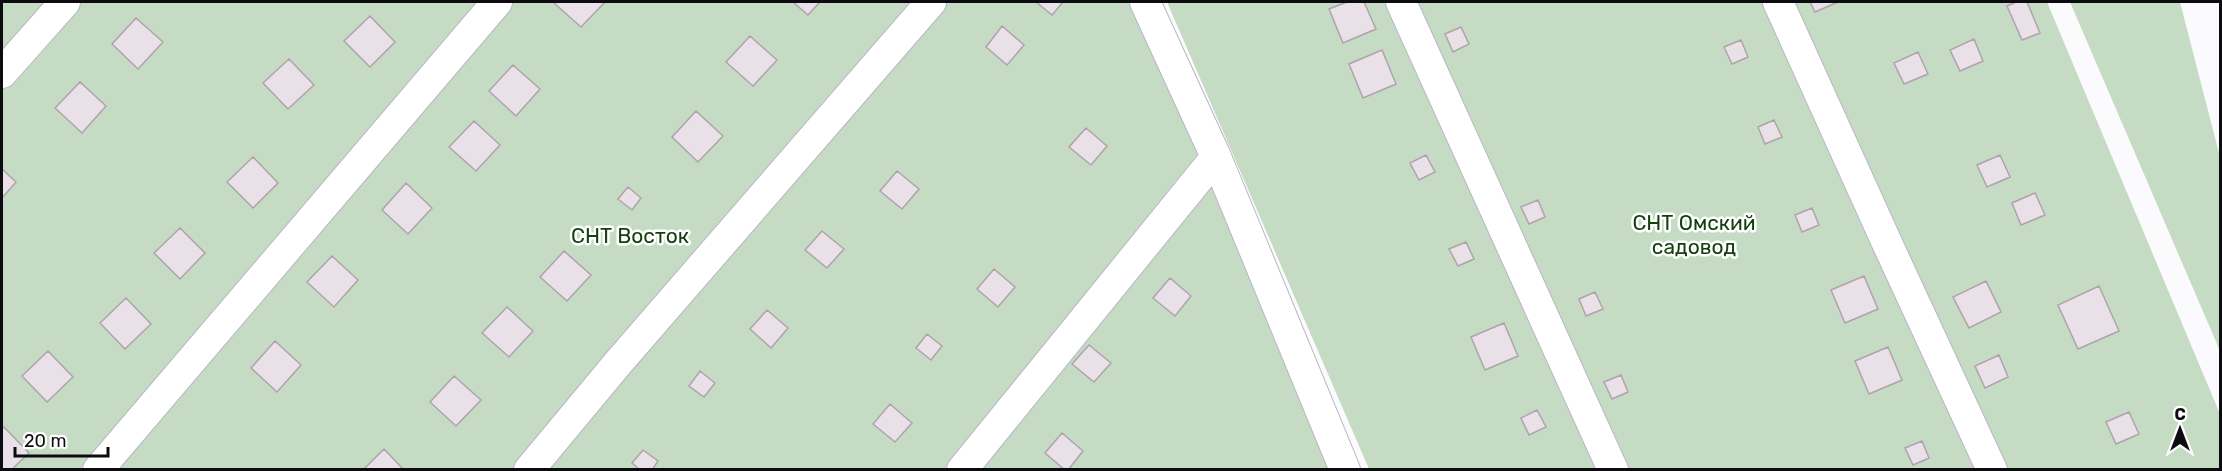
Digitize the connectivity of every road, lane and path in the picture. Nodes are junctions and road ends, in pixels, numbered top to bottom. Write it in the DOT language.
graph roads {
  1 [pos="65,2"];
  2 [pos="497,2"];
  3 [pos="931,2"];
  4 [pos="1145,2"];
  5 [pos="1401,2"];
  6 [pos="1778,2"];
  7 [pos="2,74"];
  8 [pos="1216,157"];
  9 [pos="98,470"];
  10 [pos="529,470"];
  11 [pos="962,470"];
  12 [pos="1345,470"];
  13 [pos="1612,470"];
  14 [pos="1992,470"];
  1 -- 7 [label="lane"];
  2 -- 9 [label="lane"];
  3 -- 10 [label="lane"];
  4 -- 8 [label="lane"];
  5 -- 13 [label="lane"];
  6 -- 14 [label="lane"];
  8 -- 11 [label="lane"];
  8 -- 12 [label="lane"];
}
